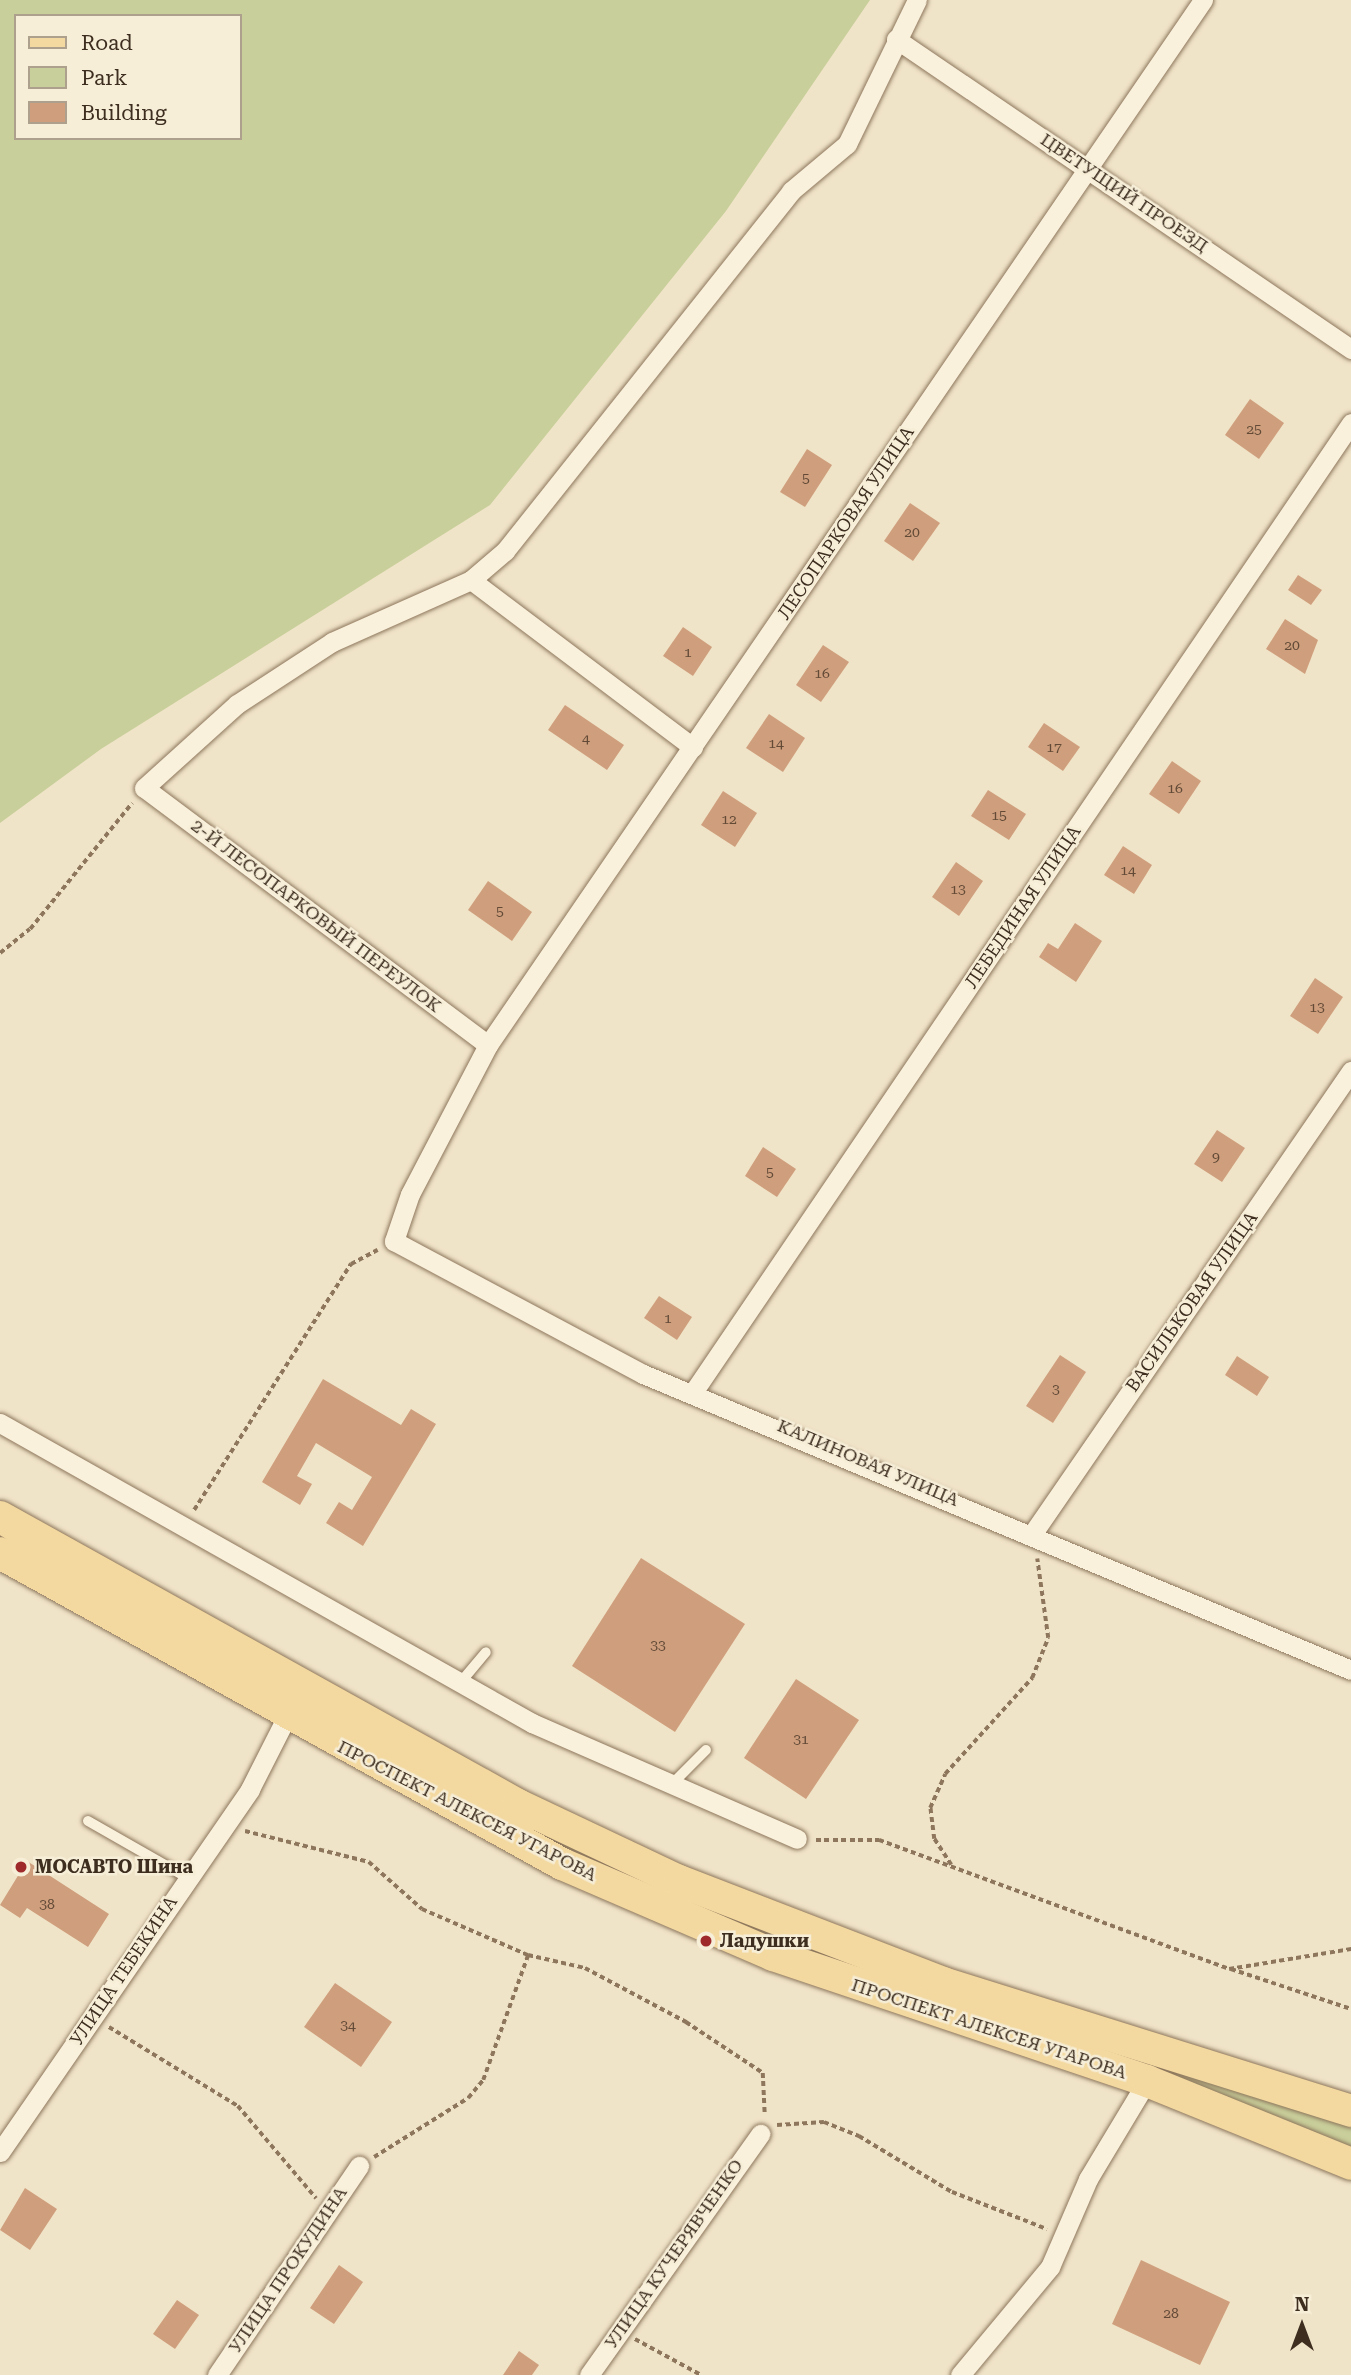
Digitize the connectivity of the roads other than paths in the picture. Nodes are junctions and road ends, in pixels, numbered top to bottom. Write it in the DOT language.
graph roads {
  1 [pos="918,0"];
  2 [pos="1203,0"];
  3 [pos="896,39"];
  4 [pos="1089,168"];
  5 [pos="1351,349"];
  6 [pos="1351,423"];
  7 [pos="471,580"];
  8 [pos="693,747"];
  9 [pos="488,1045"];
  10 [pos="1351,1071"];
  11 [pos="394,1241"];
  12 [pos="694,1391"];
  13 [pos="0,1423"];
  14 [pos="0,1517"];
  15 [pos="1033,1532"];
  16 [pos="0,1553"];
  17 [pos="486,1652"];
  18 [pos="1351,1670"];
  19 [pos="460,1682"];
  20 [pos="302,1689"];
  21 [pos="286,1716"];
  22 [pos="706,1750"];
  23 [pos="671,1784"];
  24 [pos="88,1821"];
  25 [pos="797,1839"];
  26 [pos="188,1878"];
  27 [pos="1147,2081"];
  28 [pos="1351,2111"];
  29 [pos="760,2134"];
  30 [pos="0,2152"];
  31 [pos="1351,2164"];
  32 [pos="359,2166"];
  33 [pos="217,2375"];
  34 [pos="589,2375"];
  35 [pos="960,2375"];
  1 -- 3 [label="street"];
  2 -- 4 [label="street, ЛЕСОПАРКОВАЯ УЛИЦА"];
  3 -- 4 [label="street, ЦВЕТУЩИЙ ПРОЕЗД"];
  3 -- 7 [label="street"];
  4 -- 5 [label="street, ЦВЕТУЩИЙ ПРОЕЗД"];
  4 -- 8 [label="street, ЛЕСОПАРКОВАЯ УЛИЦА"];
  6 -- 12 [label="street, ЛЕБЕДИНАЯ УЛИЦА"];
  7 -- 8 [label="street"];
  7 -- 9 [label="street, 2-Й ЛЕСОПАРКОВЫЙ ПЕРЕУЛОК"];
  8 -- 9 [label="street, ЛЕСОПАРКОВАЯ УЛИЦА"];
  9 -- 11 [label="street, ЛЕСОПАРКОВАЯ УЛИЦА"];
  10 -- 15 [label="street, ВАСИЛЬКОВАЯ УЛИЦА"];
  11 -- 12 [label="street, КАЛИНОВАЯ УЛИЦА"];
  12 -- 15 [label="street, КАЛИНОВАЯ УЛИЦА"];
  13 -- 19 [label="street"];
  14 -- 20 [label="main road, ПРОСПЕКТ АЛЕКСЕЯ УГАРОВА"];
  15 -- 18 [label="street, КАЛИНОВАЯ УЛИЦА"];
  16 -- 21 [label="main road, ПРОСПЕКТ АЛЕКСЕЯ УГАРОВА"];
  17 -- 19 [label="lane"];
  19 -- 23 [label="street"];
  20 -- 21 [label="main road"];
  20 -- 28 [label="main road, ПРОСПЕКТ АЛЕКСЕЯ УГАРОВА"];
  21 -- 26 [label="street, УЛИЦА ТЕБЕКИНА"];
  21 -- 27 [label="main road, ПРОСПЕКТ АЛЕКСЕЯ УГАРОВА"];
  22 -- 23 [label="lane"];
  23 -- 25 [label="street"];
  24 -- 26 [label="lane"];
  26 -- 30 [label="street, УЛИЦА ТЕБЕКИНА"];
  27 -- 31 [label="main road, ПРОСПЕКТ АЛЕКСЕЯ УГАРОВА"];
  27 -- 35 [label="street"];
  29 -- 34 [label="street, УЛИЦА КУЧЕРЯВЧЕНКО"];
  32 -- 33 [label="street, УЛИЦА ПРОКУДИНА"];
}
